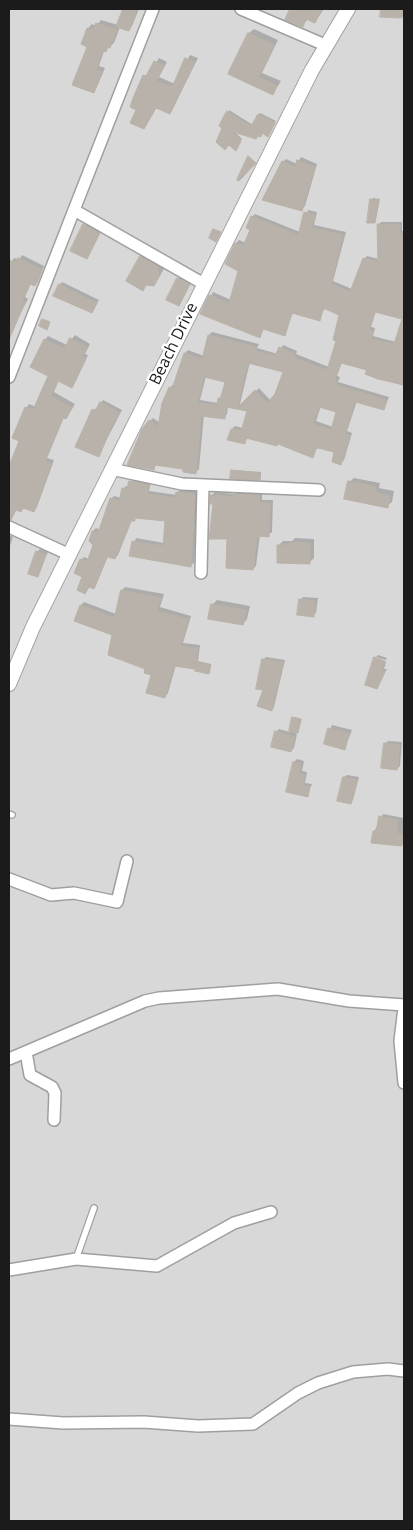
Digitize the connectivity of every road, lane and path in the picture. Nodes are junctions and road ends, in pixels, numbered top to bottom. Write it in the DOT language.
graph roads {
  1 [pos="153,9"];
  2 [pos="241,9"];
  3 [pos="348,9"];
  4 [pos="325,45"];
  5 [pos="74,210"];
  6 [pos="204,284"];
  7 [pos="9,377"];
  8 [pos="111,470"];
  9 [pos="203,485"];
  10 [pos="319,490"];
  11 [pos="9,526"];
  12 [pos="70,555"];
  13 [pos="201,573"];
  14 [pos="9,684"];
  15 [pos="127,861"];
  16 [pos="9,878"];
  17 [pos="404,1007"];
  18 [pos="26,1052"];
  19 [pos="9,1059"];
  20 [pos="404,1083"];
  21 [pos="54,1120"];
  22 [pos="94,1208"];
  23 [pos="271,1212"];
  24 [pos="76,1260"];
  25 [pos="9,1270"];
  26 [pos="404,1371"];
  27 [pos="9,1418"];
  1 -- 5 [label="street"];
  2 -- 4 [label="street"];
  3 -- 4 [label="street, Beach Drive"];
  4 -- 6 [label="street, Beach Drive"];
  5 -- 6 [label="street"];
  5 -- 7 [label="street"];
  6 -- 8 [label="street, Beach Drive"];
  8 -- 9 [label="street"];
  8 -- 12 [label="street, Beach Drive"];
  9 -- 10 [label="street"];
  9 -- 13 [label="street"];
  11 -- 12 [label="street"];
  12 -- 14 [label="street, Beach Drive"];
  15 -- 16 [label="street"];
  17 -- 18 [label="street"];
  17 -- 20 [label="street"];
  18 -- 19 [label="street"];
  18 -- 21 [label="street"];
  22 -- 24 [label="lane"];
  23 -- 24 [label="street"];
  24 -- 25 [label="street"];
  26 -- 27 [label="street"];
}
